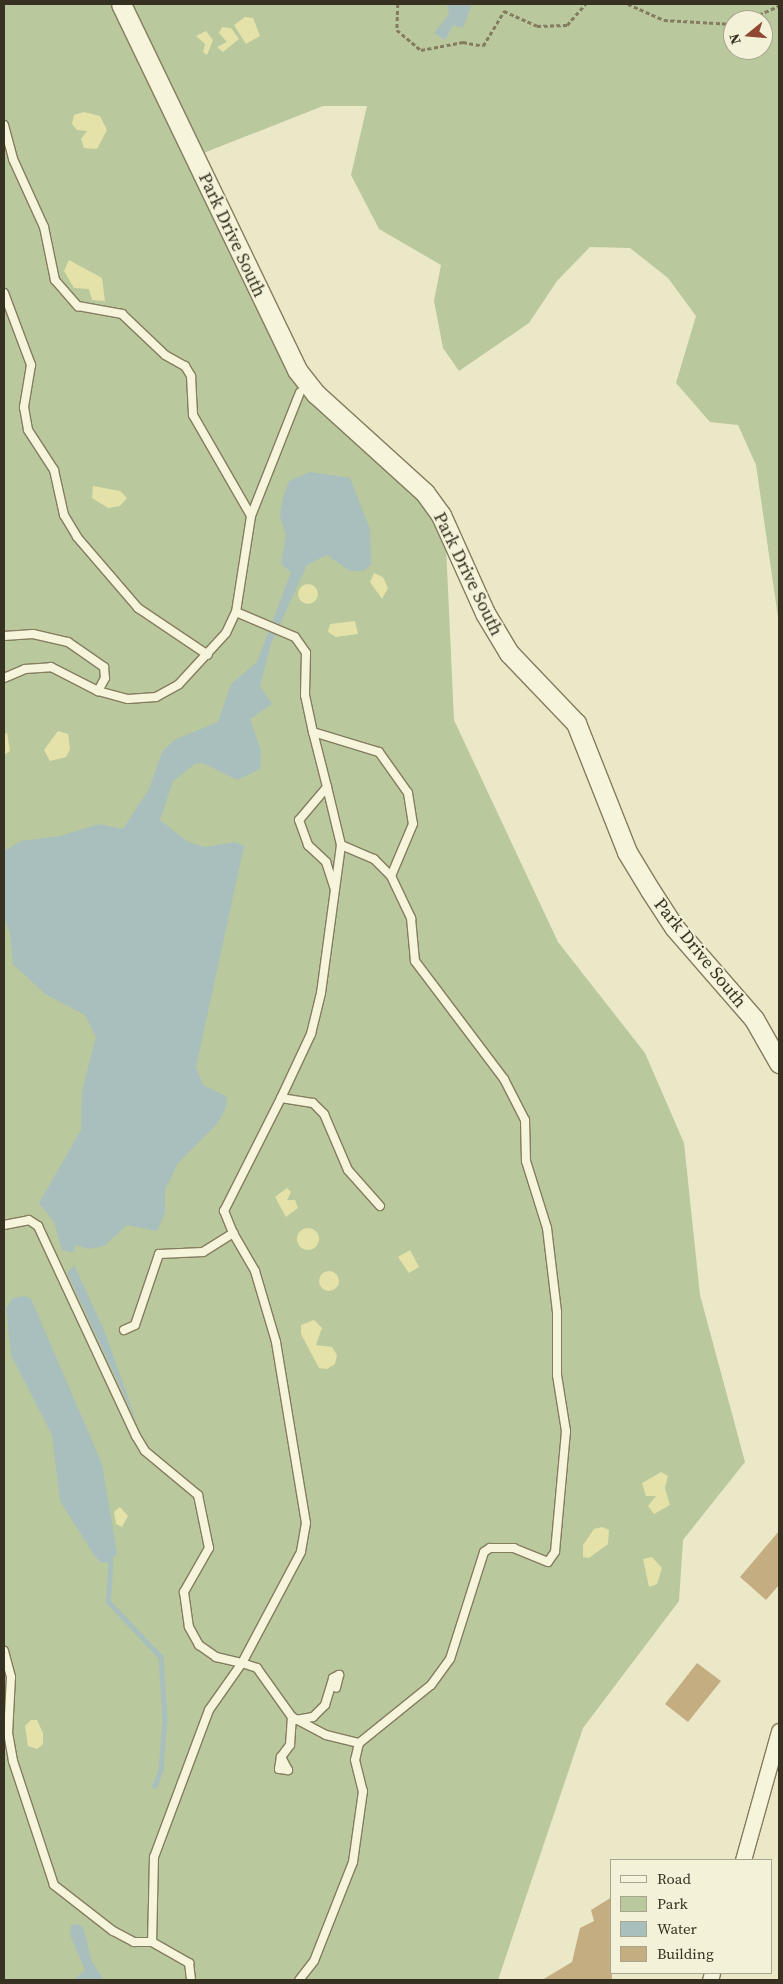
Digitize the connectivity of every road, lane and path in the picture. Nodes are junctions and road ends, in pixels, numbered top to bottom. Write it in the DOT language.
graph roads {
  1 [pos="121,4"];
  2 [pos="398,4"];
  3 [pos="585,4"];
  4 [pos="628,4"];
  5 [pos="723,23"];
  6 [pos="4,125"];
  7 [pos="4,293"];
  8 [pos="300,392"];
  9 [pos="251,516"];
  10 [pos="236,612"];
  11 [pos="4,636"];
  12 [pos="208,655"];
  13 [pos="4,678"];
  14 [pos="98,691"];
  15 [pos="313,732"];
  16 [pos="328,787"];
  17 [pos="341,845"];
  18 [pos="391,876"];
  19 [pos="336,894"];
  20 [pos="779,1063"];
  21 [pos="281,1098"];
  22 [pos="380,1206"];
  23 [pos="4,1225"];
  24 [pos="233,1233"];
  25 [pos="124,1330"];
  26 [pos="4,1651"];
  27 [pos="242,1663"];
  28 [pos="336,1688"];
  29 [pos="294,1718"];
  30 [pos="779,1731"];
  31 [pos="359,1743"];
  32 [pos="281,1757"];
  33 [pos="743,1859"];
  34 [pos="152,1942"];
  35 [pos="191,1980"];
  36 [pos="299,1980"];
  1 -- 20 [label="street, Park Drive South"];
  2 -- 3 [label="path"];
  4 -- 5 [label="path"];
  6 -- 9 [label="lane"];
  7 -- 12 [label="lane"];
  8 -- 9 [label="lane"];
  9 -- 10 [label="lane"];
  10 -- 12 [label="lane"];
  10 -- 15 [label="lane"];
  11 -- 14 [label="lane"];
  12 -- 14 [label="lane"];
  13 -- 14 [label="lane"];
  15 -- 16 [label="lane"];
  15 -- 18 [label="lane"];
  16 -- 17 [label="lane"];
  16 -- 19 [label="lane"];
  17 -- 18 [label="lane"];
  17 -- 19 [label="lane"];
  18 -- 31 [label="lane"];
  19 -- 21 [label="lane"];
  21 -- 22 [label="lane"];
  21 -- 24 [label="lane"];
  23 -- 27 [label="lane"];
  24 -- 25 [label="lane"];
  24 -- 27 [label="lane"];
  26 -- 34 [label="lane"];
  27 -- 29 [label="lane"];
  27 -- 34 [label="lane"];
  28 -- 29 [label="lane"];
  29 -- 31 [label="lane"];
  29 -- 32 [label="lane"];
  30 -- 33 [label="street"];
  31 -- 36 [label="lane"];
  34 -- 35 [label="lane"];
}
